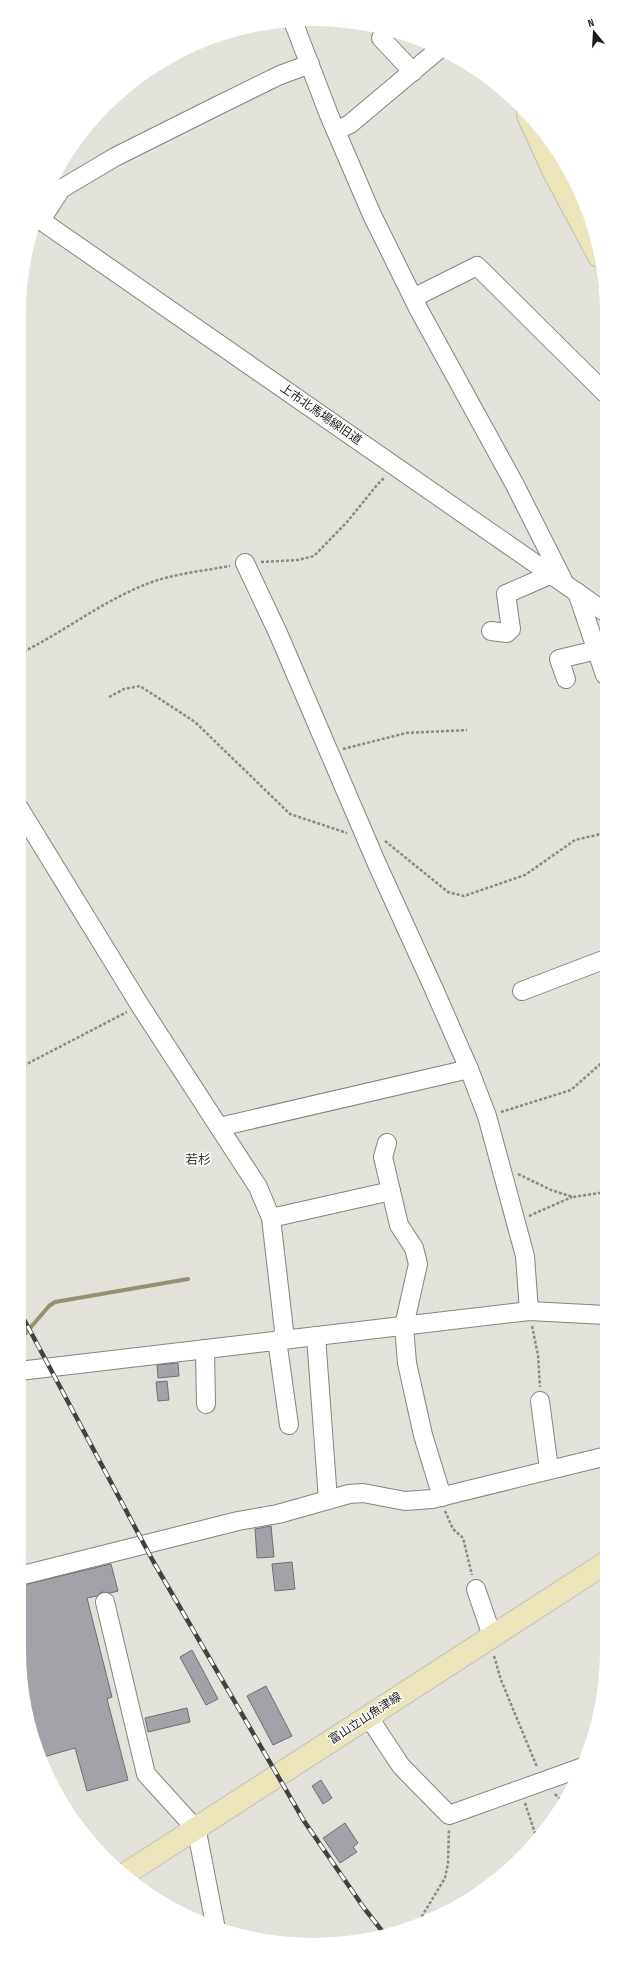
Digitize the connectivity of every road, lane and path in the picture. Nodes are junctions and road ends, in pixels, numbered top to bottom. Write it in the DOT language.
graph roads {
  1 [pos="295,27"];
  2 [pos="381,38"];
  3 [pos="434,53"];
  4 [pos="310,64"];
  5 [pos="413,72"];
  6 [pos="336,131"];
  7 [pos="536,132"];
  8 [pos="45,210"];
  9 [pos="41,221"];
  10 [pos="590,239"];
  11 [pos="413,298"];
  12 [pos="600,388"];
  13 [pos="397,467"];
  14 [pos="246,563"];
  15 [pos="564,582"];
  16 [pos="600,608"];
  17 [pos="491,631"];
  18 [pos="26,650"];
  19 [pos="596,650"];
  20 [pos="600,661"];
  21 [pos="566,679"];
  22 [pos="108,697"];
  23 [pos="467,730"];
  24 [pos="329,752"];
  25 [pos="26,819"];
  26 [pos="600,834"];
  27 [pos="366,836"];
  28 [pos="600,961"];
  29 [pos="522,991"];
  30 [pos="140,1005"];
  31 [pos="26,1064"];
  32 [pos="600,1064"];
  33 [pos="469,1069"];
  34 [pos="487,1116"];
  35 [pos="219,1127"];
  36 [pos="387,1143"];
  37 [pos="500,1164"];
  38 [pos="390,1191"];
  39 [pos="600,1193"];
  40 [pos="573,1197"];
  41 [pos="271,1218"];
  42 [pos="516,1221"];
  43 [pos="529,1312"];
  44 [pos="600,1315"];
  45 [pos="404,1326"];
  46 [pos="316,1336"];
  47 [pos="281,1340"];
  48 [pos="205,1349"];
  49 [pos="26,1370"];
  50 [pos="540,1401"];
  51 [pos="206,1404"];
  52 [pos="289,1425"];
  53 [pos="600,1458"];
  54 [pos="549,1469"];
  55 [pos="442,1497"];
  56 [pos="328,1500"];
  57 [pos="600,1567"];
  58 [pos="26,1574"];
  59 [pos="476,1589"];
  60 [pos="105,1602"];
  61 [pos="489,1638"];
  62 [pos="368,1716"];
  63 [pos="574,1770"];
  64 [pos="543,1781"];
  65 [pos="520,1789"];
  66 [pos="449,1815"];
  67 [pos="195,1828"];
  68 [pos="535,1833"];
  69 [pos="129,1872"];
  70 [pos="422,1916"];
  71 [pos="215,1921"];
  1 -- 4 [label="street"];
  2 -- 5 [label="street"];
  3 -- 5 [label="street"];
  4 -- 6 [label="street"];
  4 -- 8 [label="street"];
  5 -- 6 [label="street"];
  6 -- 11 [label="street"];
  7 -- 10 [label="main road"];
  9 -- 13 [label="street, 上市北馬場線旧道"];
  11 -- 12 [label="street"];
  11 -- 15 [label="street"];
  13 -- 14 [label="path"];
  13 -- 15 [label="street, 上市北馬場線旧道"];
  14 -- 18 [label="path"];
  14 -- 24 [label="street"];
  15 -- 16 [label="street, 上市北馬場線旧道"];
  15 -- 17 [label="street"];
  15 -- 19 [label="street"];
  19 -- 20 [label="street"];
  19 -- 21 [label="street"];
  22 -- 27 [label="path"];
  23 -- 24 [label="path"];
  24 -- 27 [label="street"];
  25 -- 30 [label="street"];
  26 -- 27 [label="path"];
  27 -- 33 [label="street"];
  28 -- 29 [label="street"];
  30 -- 31 [label="path"];
  30 -- 35 [label="street"];
  32 -- 34 [label="path"];
  33 -- 34 [label="street"];
  33 -- 35 [label="street"];
  34 -- 37 [label="street"];
  35 -- 41 [label="street"];
  36 -- 38 [label="street"];
  37 -- 40 [label="path"];
  37 -- 42 [label="street"];
  38 -- 41 [label="street"];
  38 -- 45 [label="street"];
  39 -- 40 [label="path"];
  40 -- 42 [label="path"];
  41 -- 47 [label="street"];
  42 -- 43 [label="street"];
  43 -- 44 [label="street"];
  43 -- 45 [label="street"];
  43 -- 50 [label="path"];
  45 -- 46 [label="street"];
  45 -- 55 [label="street"];
  46 -- 47 [label="street"];
  46 -- 56 [label="street"];
  47 -- 48 [label="street"];
  47 -- 52 [label="street"];
  48 -- 49 [label="street"];
  48 -- 51 [label="street"];
  50 -- 54 [label="street"];
  53 -- 54 [label="street"];
  54 -- 55 [label="street"];
  55 -- 56 [label="street"];
  55 -- 59 [label="path"];
  56 -- 58 [label="street"];
  57 -- 61 [label="main road, 富山立山魚津線"];
  59 -- 61 [label="street"];
  60 -- 67 [label="street"];
  61 -- 62 [label="main road, 富山立山魚津線"];
  61 -- 64 [label="path"];
  62 -- 66 [label="street"];
  62 -- 67 [label="main road, 富山立山魚津線"];
  63 -- 64 [label="street"];
  64 -- 65 [label="street"];
  65 -- 66 [label="street"];
  65 -- 68 [label="path"];
  66 -- 70 [label="path"];
  67 -- 69 [label="main road, 富山立山魚津線"];
  67 -- 71 [label="street"];
}
